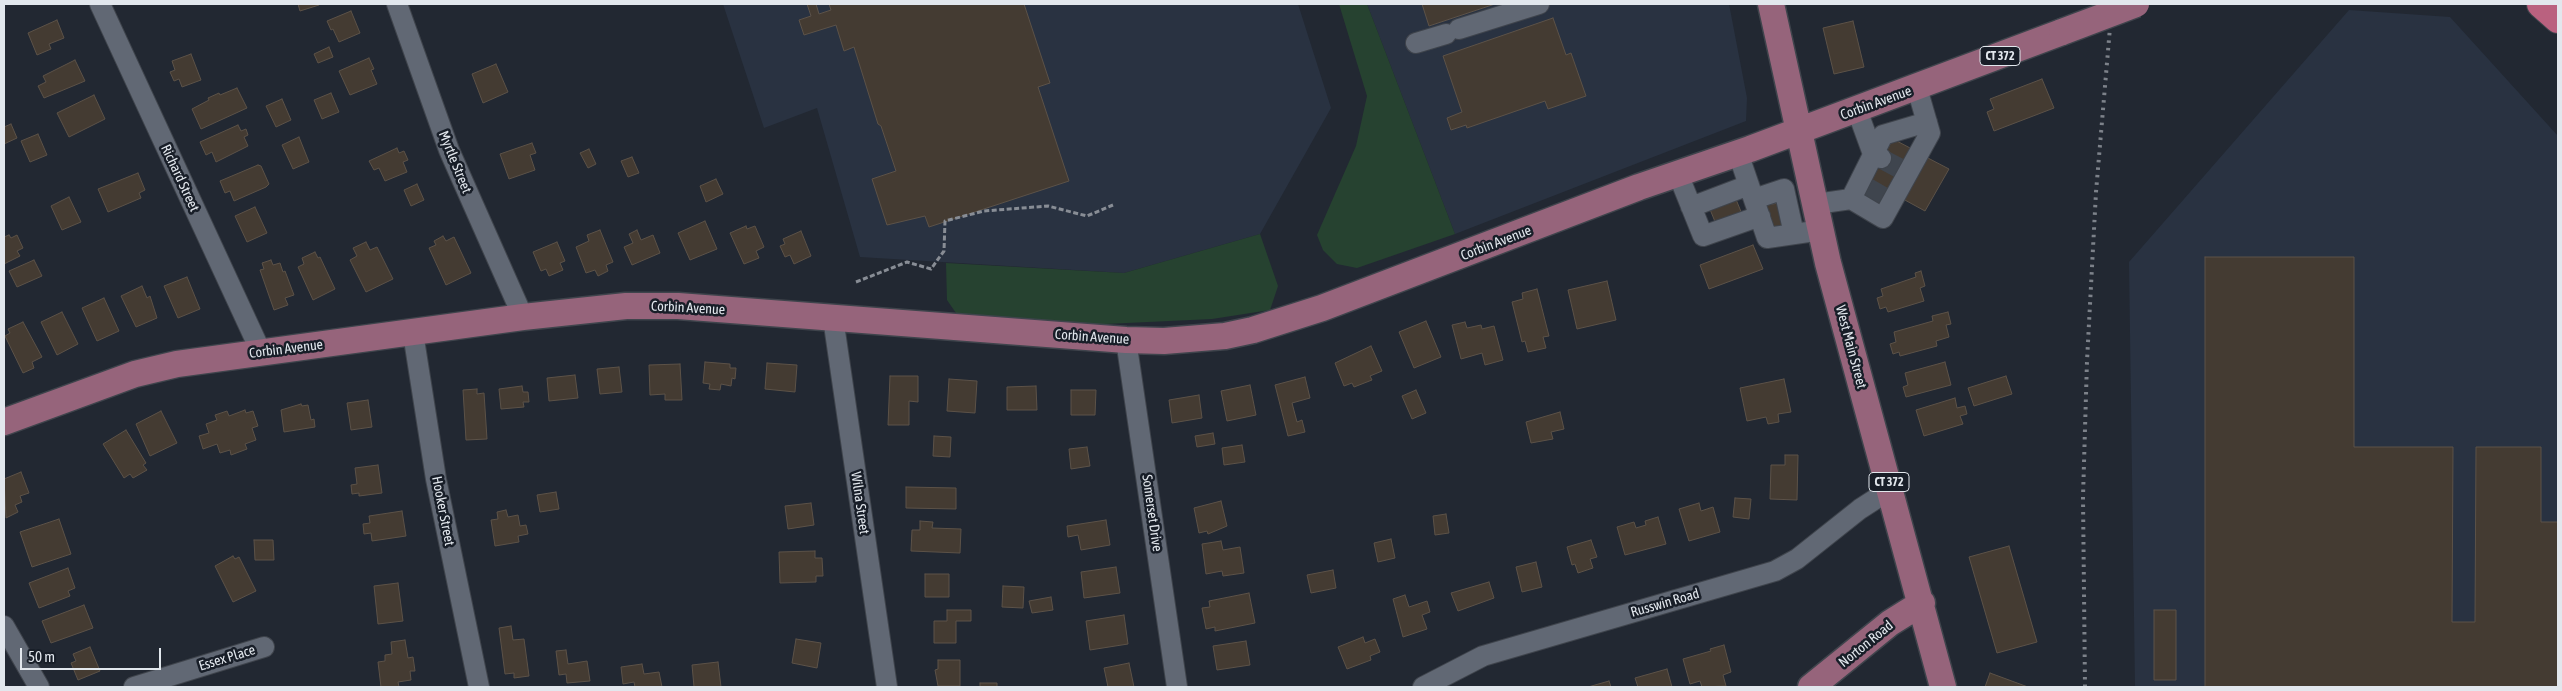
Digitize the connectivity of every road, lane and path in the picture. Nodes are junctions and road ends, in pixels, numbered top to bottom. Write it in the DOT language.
graph roads {
  1 [pos="100,4"];
  2 [pos="396,4"];
  3 [pos="1540,4"];
  4 [pos="1771,4"];
  5 [pos="2136,4"];
  6 [pos="2541,4"];
  7 [pos="2558,20"];
  8 [pos="1416,43"];
  9 [pos="1917,88"];
  10 [pos="1857,110"];
  11 [pos="1927,122"];
  12 [pos="1799,131"];
  13 [pos="1738,154"];
  14 [pos="1878,156"];
  15 [pos="1678,174"];
  16 [pos="1784,189"];
  17 [pos="1859,189"];
  18 [pos="1813,192"];
  19 [pos="1754,200"];
  20 [pos="1113,205"];
  21 [pos="1691,207"];
  22 [pos="1822,230"];
  23 [pos="1794,234"];
  24 [pos="856,282"];
  25 [pos="523,317"];
  26 [pos="833,318"];
  27 [pos="413,333"];
  28 [pos="1126,340"];
  29 [pos="261,352"];
  30 [pos="6,417"];
  31 [pos="1891,489"];
  32 [pos="1922,603"];
  33 [pos="4,626"];
  34 [pos="264,647"];
  35 [pos="39,687"];
  36 [pos="134,687"];
  37 [pos="478,687"];
  38 [pos="887,687"];
  39 [pos="1177,687"];
  40 [pos="1423,687"];
  41 [pos="1811,687"];
  42 [pos="1943,687"];
  1 -- 29 [label="street, Richard Street"];
  2 -- 25 [label="street, Myrtle Street"];
  3 -- 8 [label="street"];
  4 -- 12 [label="main road, West Main Street"];
  5 -- 9 [label="main road, Corbin Avenue / CT 372, bridge"];
  6 -- 7 [label="highway"];
  9 -- 10 [label="main road, Corbin Avenue / CT 372"];
  9 -- 11 [label="street"];
  10 -- 12 [label="main road, Corbin Avenue / CT 372"];
  10 -- 14 [label="street"];
  11 -- 14 [label="street"];
  11 -- 17 [label="street"];
  12 -- 13 [label="main road, Corbin Avenue"];
  12 -- 18 [label="main road, West Main Street / CT 372"];
  13 -- 15 [label="main road, Corbin Avenue"];
  13 -- 19 [label="street"];
  14 -- 17 [label="street"];
  15 -- 21 [label="street"];
  15 -- 28 [label="main road, Corbin Avenue"];
  16 -- 18 [label="street"];
  16 -- 19 [label="street"];
  16 -- 23 [label="street"];
  17 -- 18 [label="street"];
  18 -- 22 [label="main road, West Main Street / CT 372"];
  19 -- 21 [label="street"];
  19 -- 21 [label="street"];
  19 -- 23 [label="street"];
  20 -- 24 [label="path"];
  22 -- 23 [label="street"];
  22 -- 31 [label="main road, West Main Street / CT 372"];
  25 -- 26 [label="main road, Corbin Avenue"];
  25 -- 27 [label="main road, Corbin Avenue"];
  26 -- 28 [label="main road, Corbin Avenue"];
  26 -- 38 [label="street, Wilna Street"];
  27 -- 29 [label="main road, Corbin Avenue"];
  27 -- 37 [label="street, Hooker Street"];
  28 -- 39 [label="street, Somerset Drive"];
  29 -- 30 [label="main road, Corbin Avenue"];
  31 -- 32 [label="main road, West Main Street / CT 372"];
  31 -- 40 [label="street, Russwin Road"];
  32 -- 41 [label="main road, Norton Road"];
  32 -- 42 [label="main road, West Main Street / CT 372"];
  33 -- 35 [label="street"];
  34 -- 36 [label="street, Essex Place"];
}
